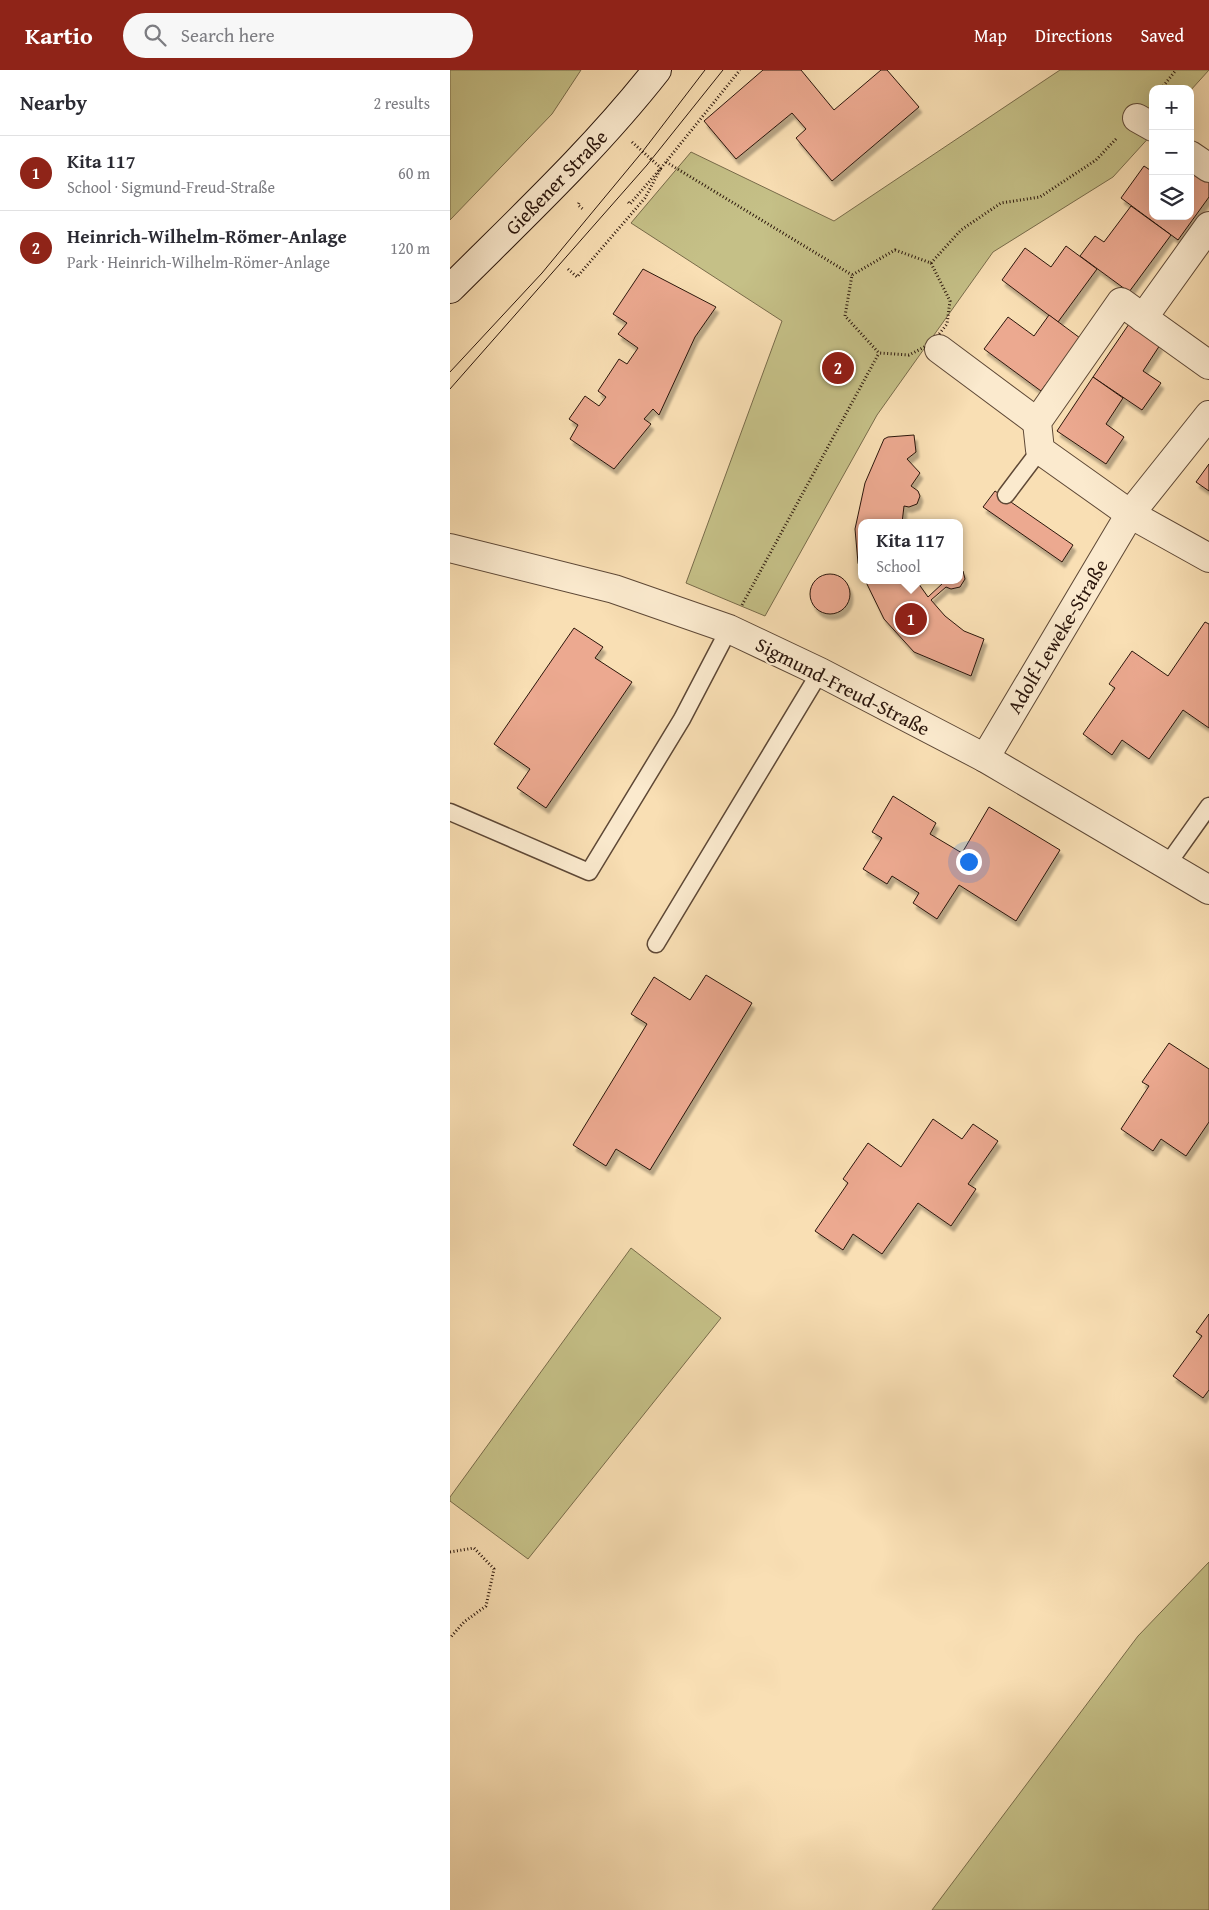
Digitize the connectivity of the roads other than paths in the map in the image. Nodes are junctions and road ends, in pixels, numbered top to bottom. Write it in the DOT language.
graph roads {
  1 [pos="657,70"];
  2 [pos="1194,157"];
  3 [pos="1209,168"];
  4 [pos="1209,226"];
  5 [pos="450,289"];
  6 [pos="1143,318"];
  7 [pos="939,349"];
  8 [pos="1209,364"];
  9 [pos="1209,415"];
  10 [pos="1037,422"];
  11 [pos="1040,450"];
  12 [pos="1006,495"];
  13 [pos="1130,514"];
  14 [pos="450,548"];
  15 [pos="1209,558"];
  16 [pos="729,630"];
  17 [pos="820,672"];
  18 [pos="985,758"];
  19 [pos="1209,806"];
  20 [pos="450,812"];
  21 [pos="1167,865"];
  22 [pos="1209,890"];
  23 [pos="656,944"];
  1 -- 5 [label="street, Gießener Straße"];
  2 -- 3 [label="street"];
  4 -- 6 [label="street"];
  6 -- 8 [label="street"];
  6 -- 10 [label="street"];
  7 -- 10 [label="street"];
  9 -- 13 [label="street, Adolf-Leweke-Straße"];
  10 -- 11 [label="street"];
  11 -- 12 [label="lane"];
  11 -- 13 [label="street"];
  13 -- 15 [label="street"];
  13 -- 18 [label="street, Adolf-Leweke-Straße"];
  14 -- 16 [label="street, Sigmund-Freud-Straße"];
  16 -- 17 [label="street, Sigmund-Freud-Straße"];
  16 -- 20 [label="lane"];
  17 -- 18 [label="street, Sigmund-Freud-Straße"];
  17 -- 23 [label="lane"];
  18 -- 21 [label="street, Sigmund-Freud-Straße"];
  19 -- 21 [label="lane"];
  21 -- 22 [label="street, Sigmund-Freud-Straße"];
}
